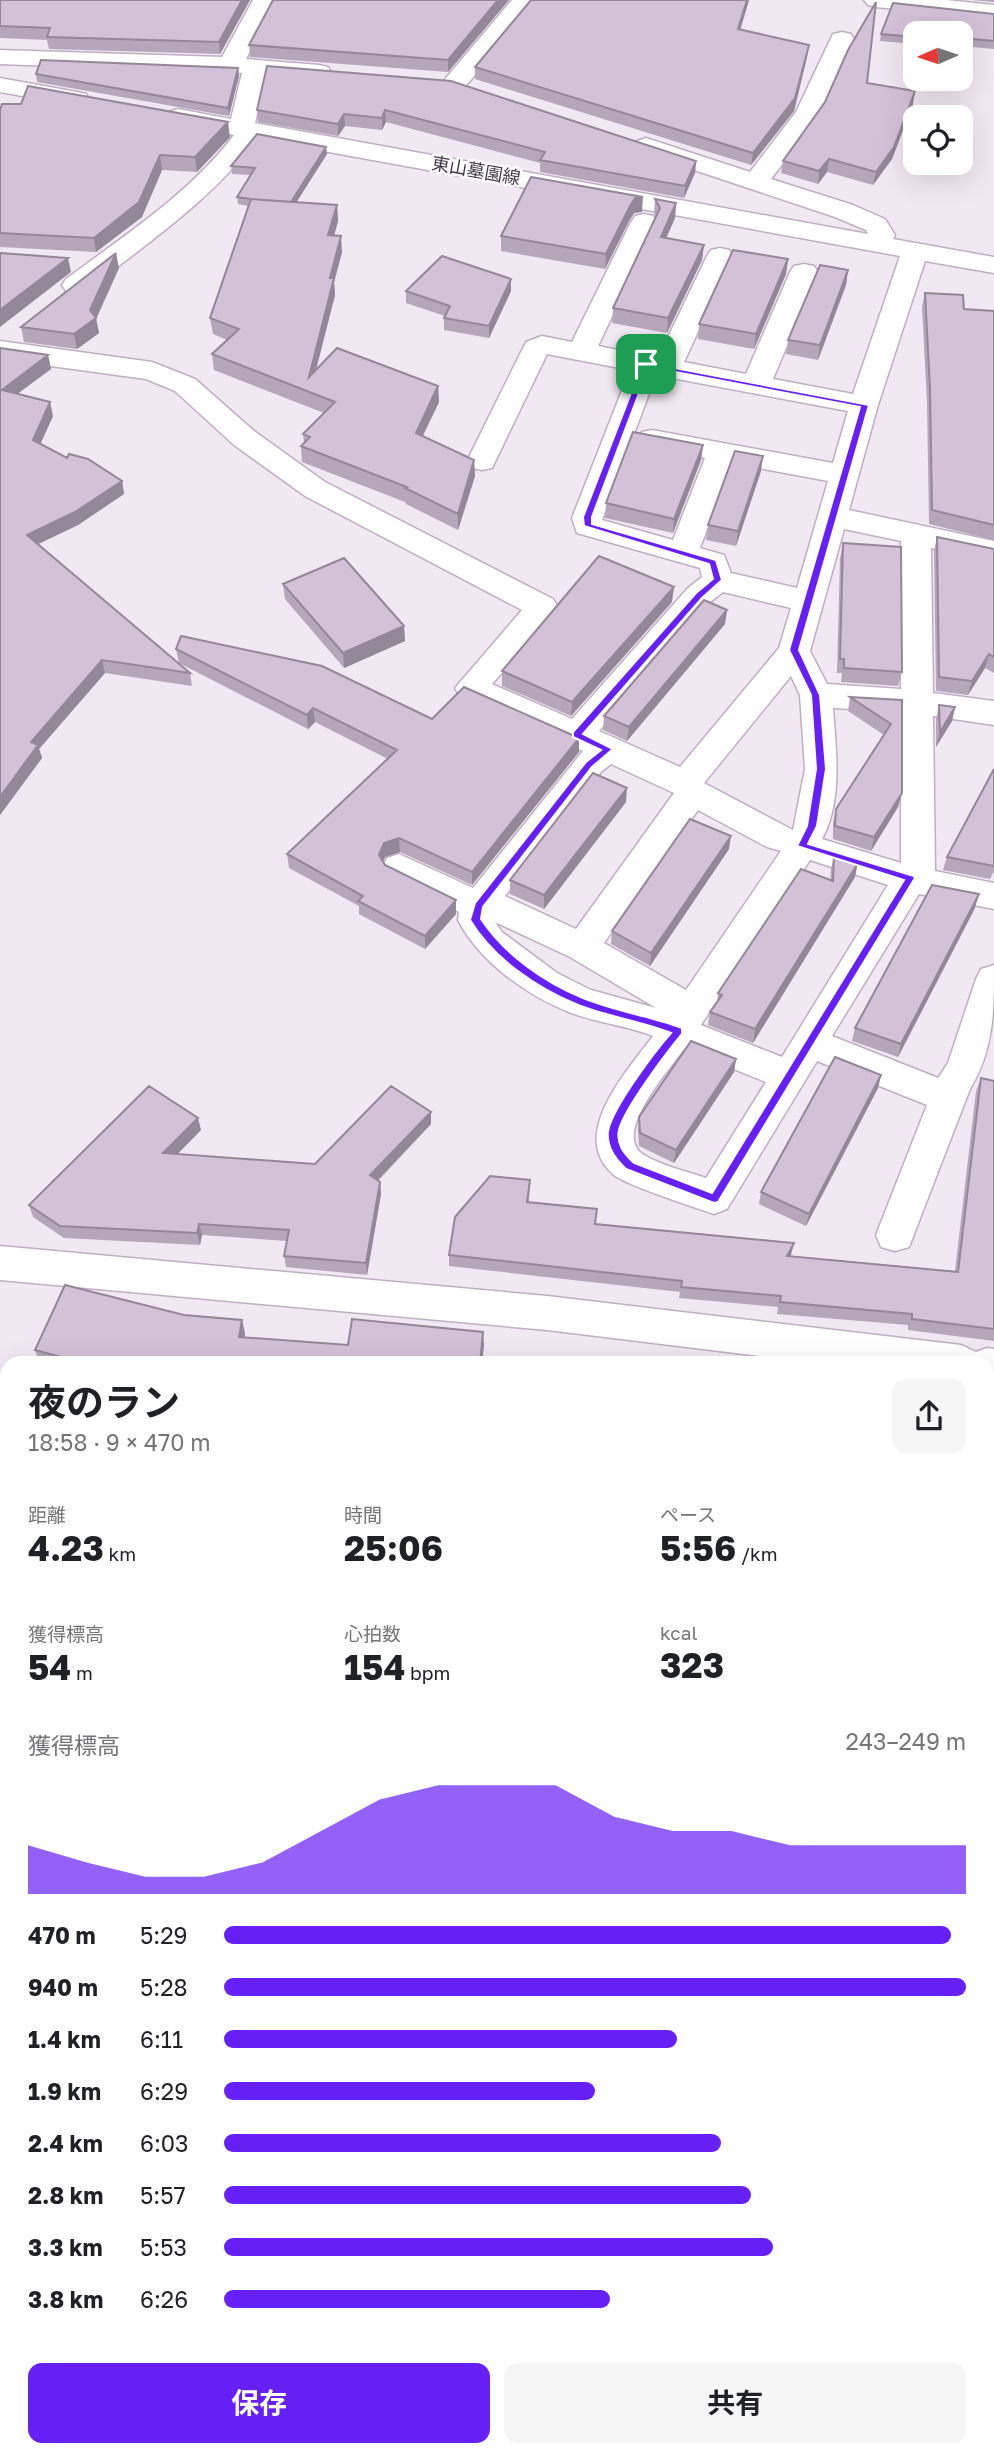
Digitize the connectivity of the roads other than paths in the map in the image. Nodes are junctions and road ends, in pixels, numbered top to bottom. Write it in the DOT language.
graph roads {
  1 [pos="265,0"];
  2 [pos="525,0"];
  3 [pos="876,0"];
  4 [pos="994,12"];
  5 [pos="842,39"];
  6 [pos="0,57"];
  7 [pos="230,65"];
  8 [pos="256,67"];
  9 [pos="337,74"];
  10 [pos="0,85"];
  11 [pos="481,92"];
  12 [pos="107,104"];
  13 [pos="147,111"];
  14 [pos="246,129"];
  15 [pos="624,139"];
  16 [pos="755,182"];
  17 [pos="644,222"];
  18 [pos="902,248"];
  19 [pos="720,256"];
  20 [pos="65,261"];
  21 [pos="103,263"];
  22 [pos="994,265"];
  23 [pos="804,272"];
  24 [pos="52,304"];
  25 [pos="0,350"];
  26 [pos="581,352"];
  27 [pos="657,366"];
  28 [pos="756,384"];
  29 [pos="864,405"];
  30 [pos="619,433"];
  31 [pos="722,452"];
  32 [pos="482,461"];
  33 [pos="845,475"];
  34 [pos="833,517"];
  35 [pos="916,535"];
  36 [pos="994,551"];
  37 [pos="683,554"];
  38 [pos="718,580"];
  39 [pos="808,601"];
  40 [pos="794,650"];
  41 [pos="816,695"];
  42 [pos="917,702"];
  43 [pos="994,713"];
  44 [pos="577,735"];
  45 [pos="608,749"];
  46 [pos="689,787"];
  47 [pos="802,846"];
  48 [pos="400,867"];
  49 [pos="914,879"];
  50 [pos="994,896"];
  51 [pos="481,903"];
  52 [pos="582,947"];
  53 [pos="994,979"];
  54 [pos="685,1021"];
  55 [pos="811,1043"];
  56 [pos="791,1076"];
  57 [pos="969,1081"];
  58 [pos="895,1235"];
  59 [pos="0,1263"];
  60 [pos="903,1356"];
  1 -- 7 [label="street"];
  2 -- 11 [label="street"];
  3 -- 4 [label="street"];
  5 -- 16 [label="street"];
  6 -- 7 [label="street"];
  7 -- 8 [label="street"];
  8 -- 9 [label="street"];
  8 -- 14 [label="street"];
  10 -- 12 [label="street"];
  13 -- 14 [label="street, 東山墓園線"];
  14 -- 18 [label="street, 東山墓園線"];
  14 -- 21 [label="street"];
  15 -- 16 [label="street"];
  16 -- 18 [label="street"];
  17 -- 26 [label="street"];
  18 -- 22 [label="street, 東山墓園線"];
  18 -- 29 [label="street"];
  19 -- 27 [label="street"];
  20 -- 21 [label="street"];
  21 -- 24 [label="street"];
  23 -- 28 [label="street"];
  25 -- 44 [label="street"];
  26 -- 27 [label="street"];
  26 -- 32 [label="street"];
  27 -- 28 [label="street"];
  27 -- 30 [label="street"];
  28 -- 29 [label="street"];
  29 -- 33 [label="street"];
  30 -- 31 [label="street"];
  30 -- 37 [label="street"];
  31 -- 33 [label="street"];
  31 -- 37 [label="street"];
  33 -- 34 [label="street"];
  34 -- 35 [label="street"];
  34 -- 39 [label="street"];
  35 -- 36 [label="street"];
  35 -- 42 [label="street"];
  37 -- 38 [label="street"];
  38 -- 39 [label="street"];
  38 -- 44 [label="street"];
  39 -- 40 [label="street"];
  40 -- 41 [label="street"];
  40 -- 46 [label="street"];
  41 -- 42 [label="street"];
  41 -- 47 [label="street"];
  42 -- 43 [label="street"];
  42 -- 49 [label="street"];
  44 -- 45 [label="street"];
  45 -- 46 [label="street"];
  45 -- 51 [label="street"];
  46 -- 47 [label="street"];
  46 -- 52 [label="street"];
  47 -- 49 [label="street"];
  47 -- 54 [label="street"];
  48 -- 51 [label="street"];
  49 -- 50 [label="street"];
  49 -- 55 [label="street"];
  51 -- 52 [label="street"];
  51 -- 54 [label="street"];
  52 -- 54 [label="street"];
  53 -- 57 [label="street"];
  54 -- 56 [label="street"];
  54 -- 56 [label="street"];
  55 -- 56 [label="street"];
  55 -- 57 [label="street"];
  57 -- 58 [label="street"];
  59 -- 60 [label="street"];
}
